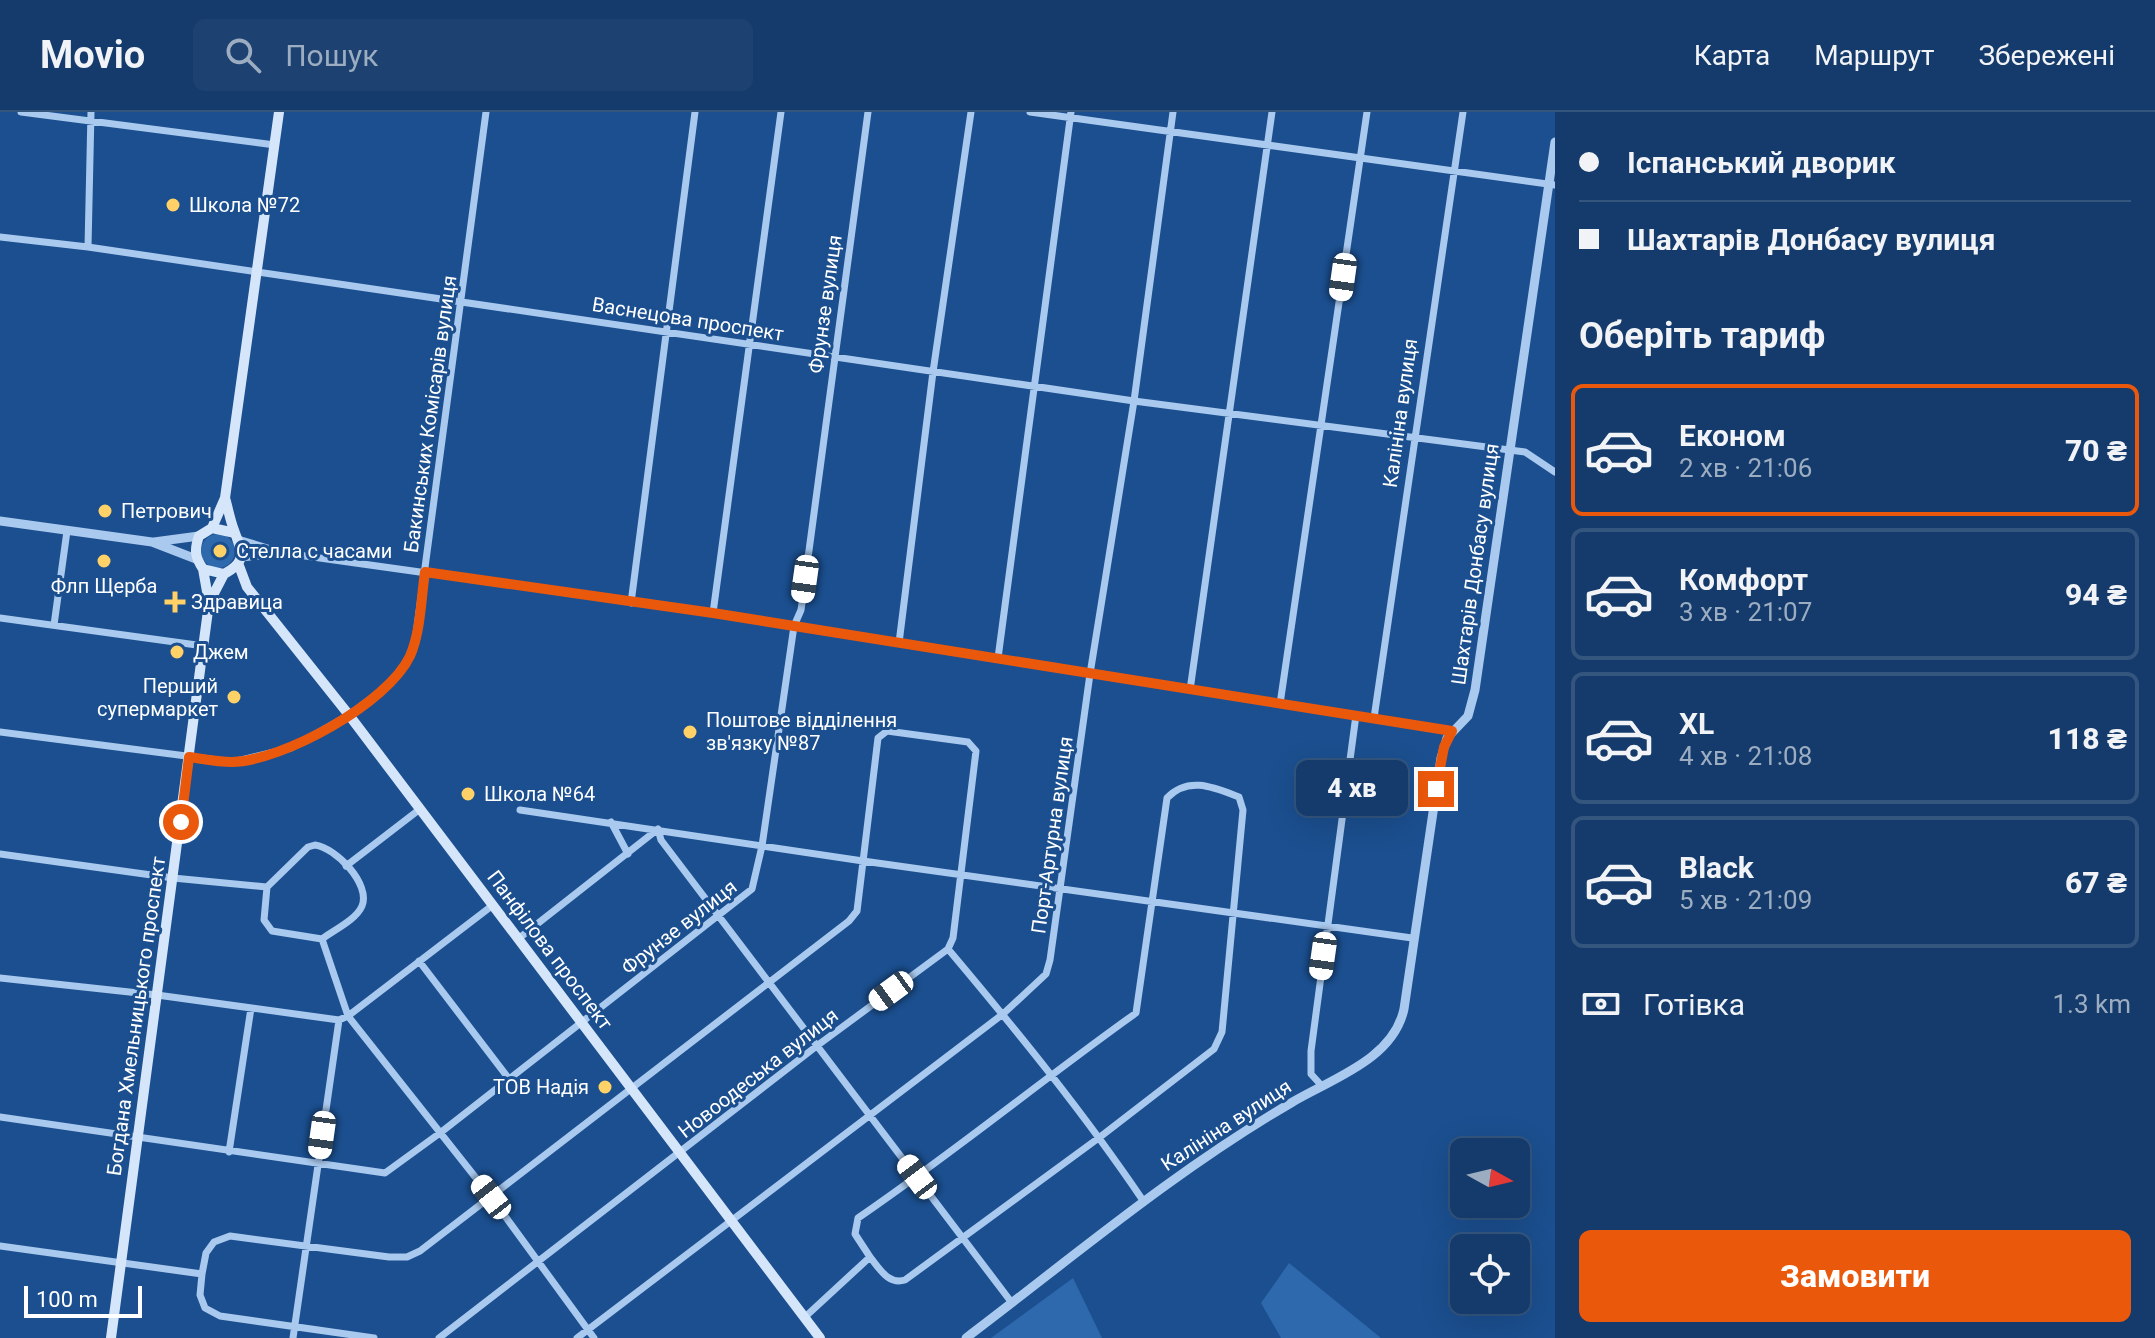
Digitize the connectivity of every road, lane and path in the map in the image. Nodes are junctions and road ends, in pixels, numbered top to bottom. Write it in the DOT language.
graph roads {
  1 [pos="21,112"];
  2 [pos="279,112"];
  3 [pos="486,112"];
  4 [pos="695,112"];
  5 [pos="781,112"];
  6 [pos="868,112"];
  7 [pos="971,112"];
  8 [pos="1030,112"];
  9 [pos="1173,112"];
  10 [pos="1272,112"];
  11 [pos="1367,112"];
  12 [pos="1463,112"];
  13 [pos="91,116"];
  14 [pos="1070,116"];
  15 [pos="1170,132"];
  16 [pos="1555,142"];
  17 [pos="275,145"];
  18 [pos="1267,146"];
  19 [pos="1361,159"];
  20 [pos="1454,171"];
  21 [pos="1552,185"];
  22 [pos="0,237"];
  23 [pos="88,247"];
  24 [pos="257,271"];
  25 [pos="461,301"];
  26 [pos="665,331"];
  27 [pos="747,345"];
  28 [pos="834,357"];
  29 [pos="933,372"];
  30 [pos="1036,385"];
  31 [pos="1134,401"];
  32 [pos="1231,414"];
  33 [pos="1322,426"];
  34 [pos="1415,438"];
  35 [pos="1510,451"];
  36 [pos="1555,472"];
  37 [pos="225,498"];
  38 [pos="0,521"];
  39 [pos="212,528"];
  40 [pos="67,531"];
  41 [pos="199,536"];
  42 [pos="236,536"];
  43 [pos="152,542"];
  44 [pos="284,553"];
  45 [pos="240,561"];
  46 [pos="200,564"];
  47 [pos="425,572"];
  48 [pos="224,574"];
  49 [pos="247,587"];
  50 [pos="209,603"];
  51 [pos="631,603"];
  52 [pos="713,613"];
  53 [pos="0,618"];
  54 [pos="54,625"];
  55 [pos="794,626"];
  56 [pos="899,643"];
  57 [pos="204,646"];
  58 [pos="998,658"];
  59 [pos="1090,674"];
  60 [pos="1190,690"];
  61 [pos="1280,704"];
  62 [pos="349,715"];
  63 [pos="1356,715"];
  64 [pos="1374,718"];
  65 [pos="1452,731"];
  66 [pos="0,732"];
  67 [pos="189,757"];
  68 [pos="420,809"];
  69 [pos="520,810"];
  70 [pos="611,822"];
  71 [pos="658,829"];
  72 [pos="762,846"];
  73 [pos="0,854"];
  74 [pos="628,854"];
  75 [pos="863,861"];
  76 [pos="346,866"];
  77 [pos="960,874"];
  78 [pos="173,878"];
  79 [pos="267,887"];
  80 [pos="1061,888"];
  81 [pos="1151,900"];
  82 [pos="493,905"];
  83 [pos="1235,912"];
  84 [pos="718,917"];
  85 [pos="1327,925"];
  86 [pos="1412,938"];
  87 [pos="322,939"];
  88 [pos="518,939"];
  89 [pos="948,949"];
  90 [pos="419,961"];
  91 [pos="0,978"];
  92 [pos="771,983"];
  93 [pos="157,995"];
  94 [pos="251,1008"];
  95 [pos="1003,1014"];
  96 [pos="348,1016"];
  97 [pos="339,1020"];
  98 [pos="581,1022"];
  99 [pos="818,1045"];
  100 [pos="1052,1073"];
  101 [pos="509,1079"];
  102 [pos="1321,1085"];
  103 [pos="633,1087"];
  104 [pos="870,1114"];
  105 [pos="0,1117"];
  106 [pos="440,1133"];
  107 [pos="139,1136"];
  108 [pos="1100,1137"];
  109 [pos="229,1152"];
  110 [pos="681,1153"];
  111 [pos="318,1164"];
  112 [pos="917,1177"];
  113 [pos="491,1197"];
  114 [pos="1144,1202"];
  115 [pos="732,1221"];
  116 [pos="964,1239"];
  117 [pos="0,1246"];
  118 [pos="306,1247"];
  119 [pos="870,1257"];
  120 [pos="121,1262"];
  121 [pos="539,1263"];
  122 [pos="202,1274"];
  123 [pos="1012,1303"];
  124 [pos="805,1317"];
  125 [pos="294,1327"];
  126 [pos="587,1330"];
  127 [pos="111,1338"];
  128 [pos="293,1338"];
  129 [pos="374,1338"];
  130 [pos="439,1338"];
  131 [pos="577,1338"];
  132 [pos="594,1338"];
  133 [pos="820,1338"];
  134 [pos="966,1338"];
  1 -- 13 [label="street"];
  2 -- 17 [label="main road"];
  3 -- 25 [label="street, Бакинських Комісарів вулиця"];
  4 -- 26 [label="street"];
  5 -- 27 [label="street"];
  6 -- 28 [label="street, Фрунзе вулиця"];
  7 -- 29 [label="street"];
  8 -- 14 [label="street"];
  9 -- 15 [label="street, Порт-Артурна вулиця"];
  10 -- 18 [label="street"];
  11 -- 19 [label="street"];
  12 -- 20 [label="street, Калініна вулиця"];
  13 -- 17 [label="street"];
  13 -- 23 [label="street"];
  14 -- 15 [label="street"];
  14 -- 30 [label="street"];
  15 -- 18 [label="street"];
  15 -- 31 [label="street, Порт-Артурна вулиця"];
  16 -- 21 [label="street, Шахтарів Донбасу вулиця"];
  17 -- 24 [label="main road"];
  18 -- 19 [label="street"];
  18 -- 32 [label="street"];
  19 -- 20 [label="street"];
  19 -- 33 [label="street"];
  20 -- 21 [label="street"];
  20 -- 34 [label="street, Калініна вулиця"];
  21 -- 35 [label="street, Шахтарів Донбасу вулиця"];
  22 -- 23 [label="street, Васнецова проспект"];
  23 -- 24 [label="street, Васнецова проспект"];
  24 -- 25 [label="street, Васнецова проспект"];
  24 -- 37 [label="main road"];
  25 -- 26 [label="street, Васнецова проспект"];
  25 -- 47 [label="street, Бакинських Комісарів вулиця"];
  26 -- 27 [label="street, Васнецова проспект"];
  26 -- 51 [label="street"];
  27 -- 28 [label="street, Васнецова проспект"];
  27 -- 52 [label="street"];
  28 -- 29 [label="street, Васнецова проспект"];
  28 -- 55 [label="street, Фрунзе вулиця"];
  29 -- 30 [label="street, Васнецова проспект"];
  29 -- 56 [label="street"];
  30 -- 31 [label="street, Васнецова проспект"];
  30 -- 58 [label="street"];
  31 -- 32 [label="street, Васнецова проспект"];
  31 -- 59 [label="street, Порт-Артурна вулиця"];
  32 -- 33 [label="street, Васнецова проспект"];
  32 -- 60 [label="street"];
  33 -- 34 [label="street, Васнецова проспект"];
  33 -- 61 [label="street"];
  34 -- 35 [label="street, Васнецова проспект"];
  34 -- 64 [label="street, Калініна вулиця"];
  35 -- 36 [label="street, Васнецова проспект"];
  35 -- 65 [label="street, Шахтарів Донбасу вулиця"];
  37 -- 39 [label="main road"];
  37 -- 42 [label="main road"];
  38 -- 40 [label="street"];
  39 -- 41 [label="main road"];
  39 -- 42 [label="main road"];
  40 -- 43 [label="street"];
  40 -- 54 [label="street"];
  41 -- 43 [label="street"];
  41 -- 46 [label="main road"];
  42 -- 44 [label="street"];
  42 -- 45 [label="main road"];
  43 -- 46 [label="street"];
  44 -- 45 [label="street"];
  44 -- 47 [label="street"];
  45 -- 48 [label="main road"];
  45 -- 49 [label="main road, Панфілова проспект"];
  46 -- 48 [label="main road"];
  46 -- 50 [label="main road"];
  47 -- 51 [label="street"];
  47 -- 62 [label="street, Бакинських Комісарів вулиця"];
  48 -- 49 [label="main road, Панфілова проспект"];
  48 -- 50 [label="main road"];
  49 -- 62 [label="main road, Панфілова проспект"];
  50 -- 57 [label="main road, Богдана Хмельницького проспект"];
  51 -- 52 [label="street"];
  52 -- 55 [label="street"];
  53 -- 54 [label="street"];
  54 -- 57 [label="street"];
  55 -- 56 [label="street"];
  55 -- 72 [label="street, Фрунзе вулиця"];
  56 -- 58 [label="street"];
  57 -- 67 [label="main road, Богдана Хмельницького проспект"];
  58 -- 59 [label="street"];
  59 -- 60 [label="street"];
  59 -- 80 [label="street, Порт-Артурна вулиця"];
  60 -- 61 [label="street"];
  61 -- 63 [label="street"];
  62 -- 67 [label="street, Бакинських Комісарів вулиця"];
  62 -- 68 [label="main road, Панфілова проспект"];
  63 -- 64 [label="street"];
  63 -- 85 [label="street, Калініна вулиця"];
  64 -- 65 [label="street"];
  65 -- 86 [label="street, Шахтарів Донбасу вулиця"];
  66 -- 67 [label="street, Бакинських Комісарів вулиця"];
  67 -- 78 [label="main road, Богдана Хмельницького проспект"];
  68 -- 76 [label="street"];
  68 -- 82 [label="main road, Панфілова проспект"];
  69 -- 70 [label="street"];
  70 -- 71 [label="street"];
  70 -- 74 [label="street"];
  71 -- 72 [label="street"];
  71 -- 74 [label="street"];
  71 -- 84 [label="street"];
  72 -- 75 [label="street"];
  72 -- 84 [label="street, Фрунзе вулиця"];
  73 -- 78 [label="street"];
  74 -- 88 [label="street"];
  75 -- 77 [label="street"];
  75 -- 77 [label="street"];
  75 -- 92 [label="street"];
  76 -- 79 [label="street"];
  76 -- 87 [label="street"];
  77 -- 80 [label="street"];
  77 -- 89 [label="street"];
  78 -- 79 [label="street"];
  78 -- 93 [label="main road, Богдана Хмельницького проспект"];
  79 -- 87 [label="street"];
  80 -- 81 [label="street"];
  80 -- 95 [label="street, Порт-Артурна вулиця"];
  81 -- 83 [label="street"];
  81 -- 83 [label="street"];
  81 -- 100 [label="street"];
  82 -- 88 [label="main road, Панфілова проспект"];
  82 -- 90 [label="street"];
  83 -- 85 [label="street"];
  83 -- 108 [label="street"];
  84 -- 92 [label="street"];
  84 -- 98 [label="street, Фрунзе вулиця"];
  85 -- 86 [label="street"];
  85 -- 102 [label="street, Калініна вулиця"];
  86 -- 102 [label="street, Шахтарів Донбасу вулиця"];
  87 -- 96 [label="street"];
  88 -- 98 [label="main road, Панфілова проспект"];
  89 -- 95 [label="street"];
  89 -- 99 [label="street, Новоодеська вулиця"];
  90 -- 96 [label="street"];
  90 -- 101 [label="street"];
  91 -- 93 [label="street"];
  92 -- 99 [label="street"];
  92 -- 103 [label="street"];
  93 -- 94 [label="street"];
  93 -- 107 [label="main road, Богдана Хмельницького проспект"];
  94 -- 97 [label="street"];
  94 -- 109 [label="street"];
  95 -- 100 [label="street"];
  95 -- 104 [label="street, Порт-Артурна вулиця"];
  96 -- 97 [label="street"];
  96 -- 106 [label="street"];
  97 -- 111 [label="street"];
  98 -- 101 [label="street, Фрунзе вулиця"];
  98 -- 103 [label="main road, Панфілова проспект"];
  99 -- 104 [label="street"];
  99 -- 110 [label="street, Новоодеська вулиця"];
  100 -- 108 [label="street"];
  100 -- 112 [label="street"];
  101 -- 106 [label="street, Фрунзе вулиця"];
  102 -- 114 [label="street, Калініна вулиця"];
  103 -- 110 [label="main road, Панфілова проспект"];
  103 -- 113 [label="street"];
  104 -- 112 [label="street"];
  104 -- 115 [label="street, Порт-Артурна вулиця"];
  105 -- 107 [label="street, Фрунзе вулиця"];
  106 -- 111 [label="street, Фрунзе вулиця"];
  106 -- 113 [label="street"];
  107 -- 109 [label="street, Фрунзе вулиця"];
  107 -- 120 [label="main road, Богдана Хмельницького проспект"];
  108 -- 114 [label="street"];
  108 -- 116 [label="street"];
  109 -- 111 [label="street, Фрунзе вулиця"];
  110 -- 115 [label="main road, Панфілова проспект"];
  110 -- 121 [label="street, Новоодеська вулиця"];
  111 -- 118 [label="street"];
  112 -- 116 [label="street"];
  112 -- 119 [label="street"];
  113 -- 118 [label="street"];
  113 -- 121 [label="street"];
  114 -- 123 [label="street, Калініна вулиця"];
  115 -- 124 [label="main road, Панфілова проспект"];
  115 -- 126 [label="street, Порт-Артурна вулиця"];
  116 -- 119 [label="street"];
  116 -- 123 [label="street"];
  117 -- 120 [label="street"];
  118 -- 122 [label="street"];
  118 -- 125 [label="street"];
  119 -- 124 [label="street"];
  120 -- 122 [label="street"];
  120 -- 127 [label="main road, Богдана Хмельницького проспект"];
  121 -- 126 [label="street"];
  121 -- 130 [label="street, Новоодеська вулиця"];
  122 -- 125 [label="street"];
  123 -- 134 [label="street, Калініна вулиця"];
  124 -- 133 [label="main road, Панфілова проспект"];
  125 -- 128 [label="street"];
  125 -- 129 [label="street"];
  126 -- 131 [label="street, Порт-Артурна вулиця"];
  126 -- 132 [label="street"];
}
